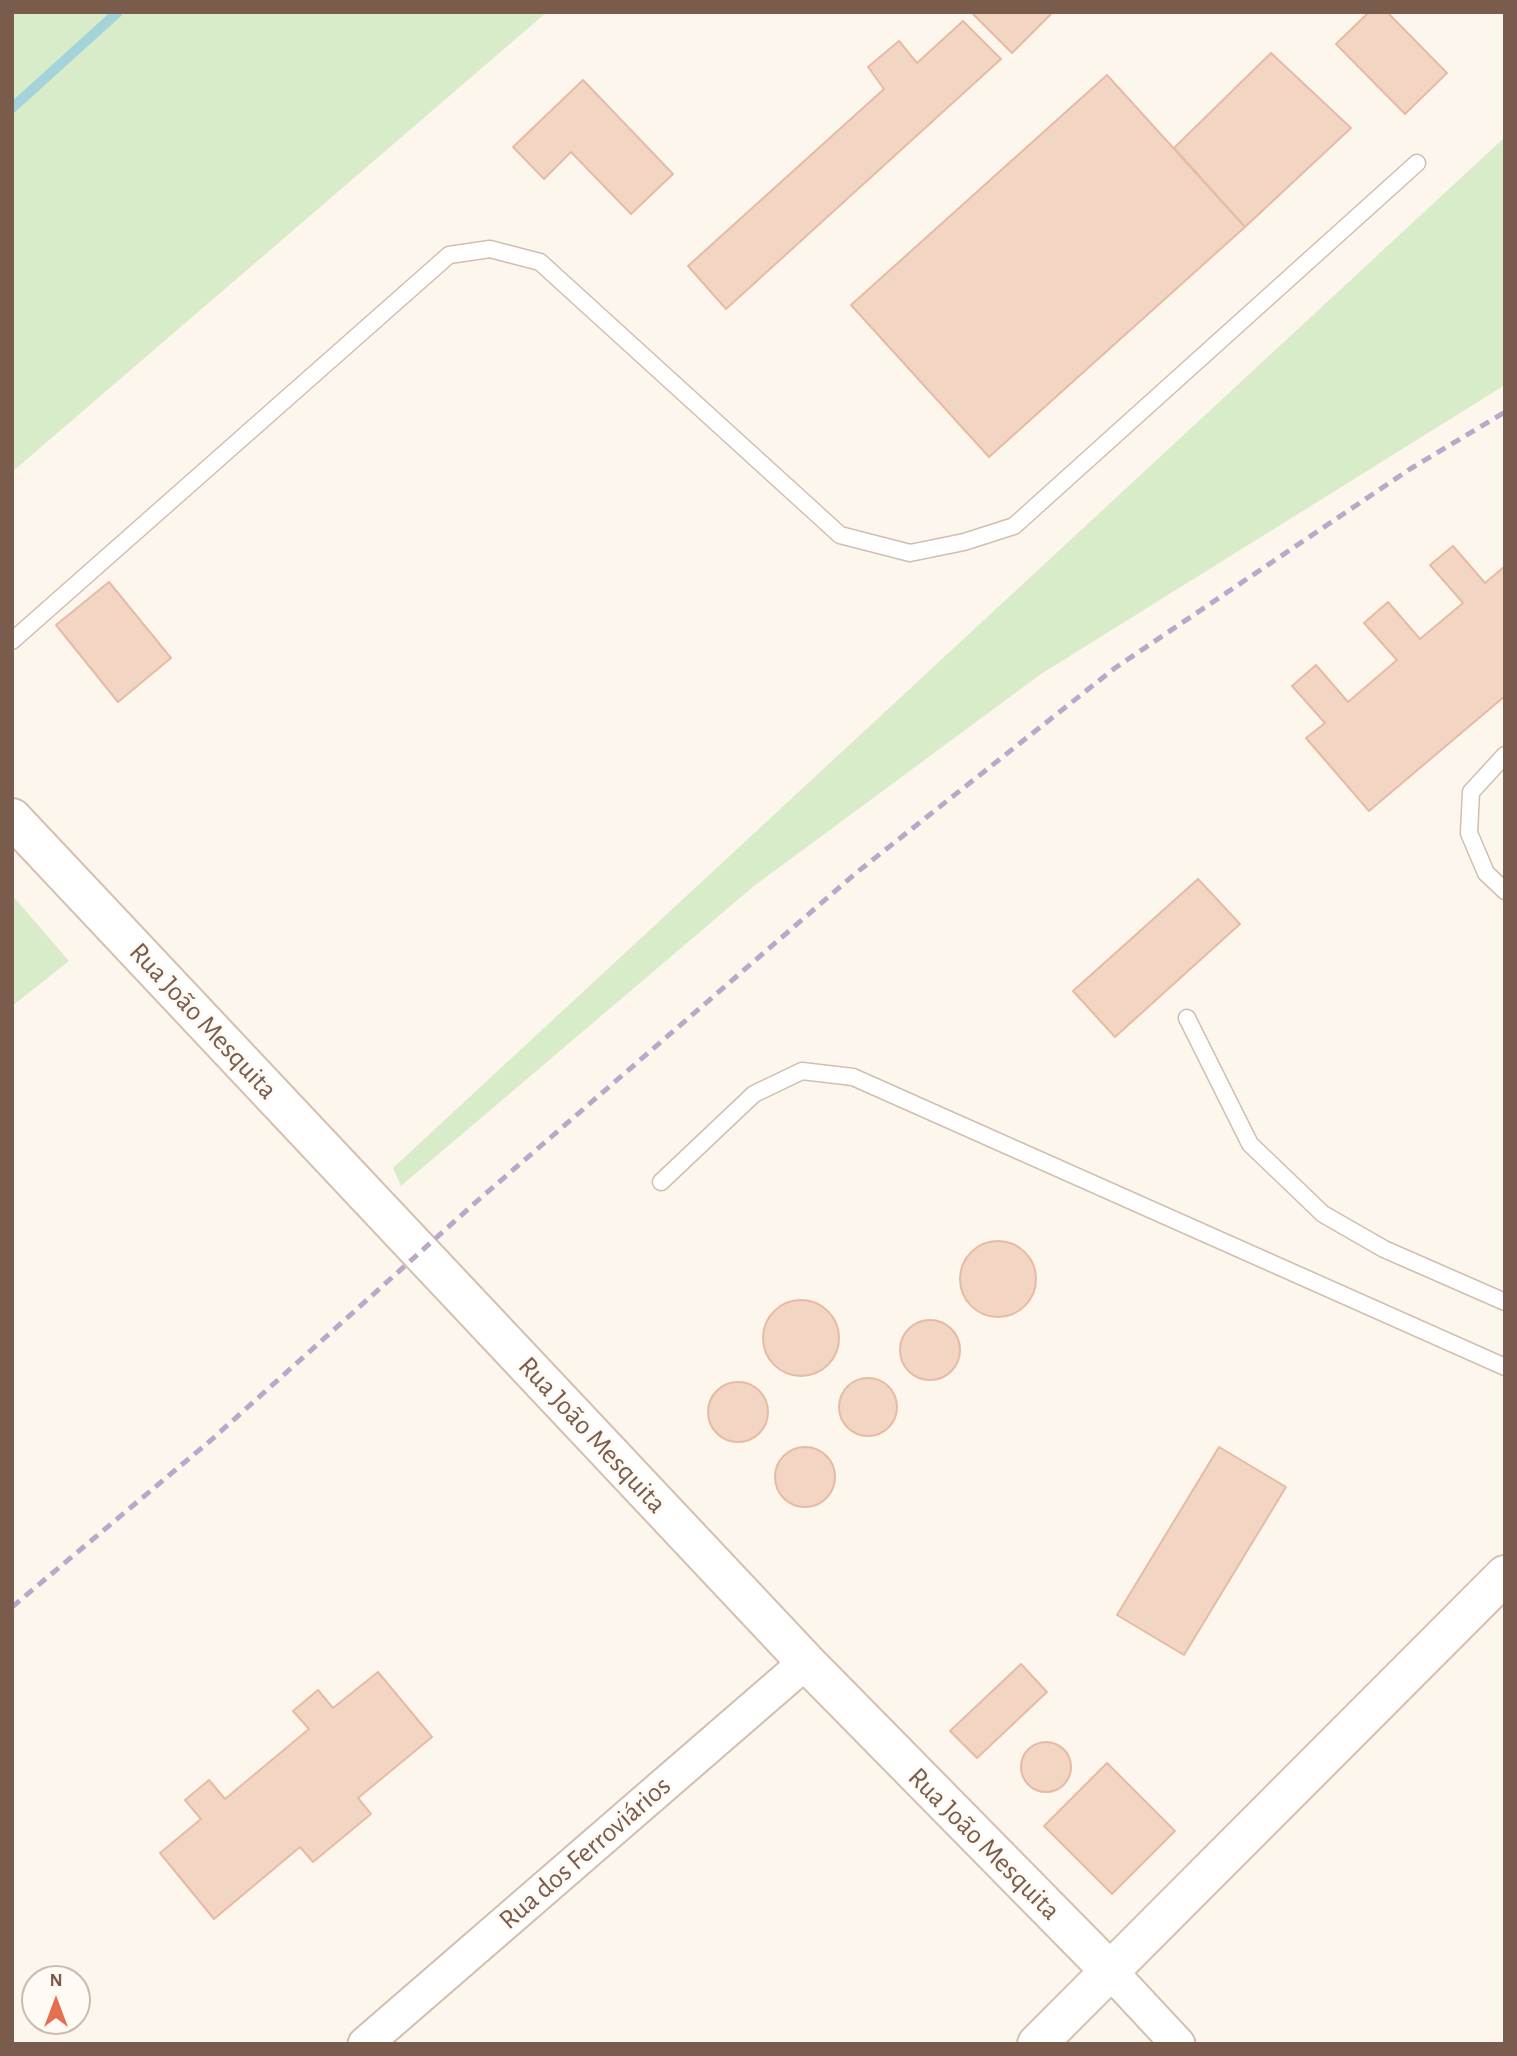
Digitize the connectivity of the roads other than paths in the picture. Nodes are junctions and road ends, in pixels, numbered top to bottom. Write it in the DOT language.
graph roads {
  1 [pos="1417,163"];
  2 [pos="12,641"];
  3 [pos="1505,755"];
  4 [pos="12,818"];
  5 [pos="1505,891"];
  6 [pos="1187,1018"];
  7 [pos="662,1182"];
  8 [pos="1505,1302"];
  9 [pos="1505,1367"];
  10 [pos="1501,1588"];
  11 [pos="806,1662"];
  12 [pos="1110,1971"];
  13 [pos="365,2044"];
  14 [pos="1037,2044"];
  15 [pos="1178,2044"];
  1 -- 2 [label="lane"];
  3 -- 5 [label="lane"];
  4 -- 11 [label="street, Rua João Mesquita"];
  6 -- 8 [label="lane"];
  7 -- 9 [label="lane"];
  10 -- 12 [label="street"];
  11 -- 12 [label="street, Rua João Mesquita"];
  11 -- 13 [label="street, Rua dos Ferroviários"];
  12 -- 14 [label="street"];
  12 -- 15 [label="street, Rua João Mesquita"];
}
